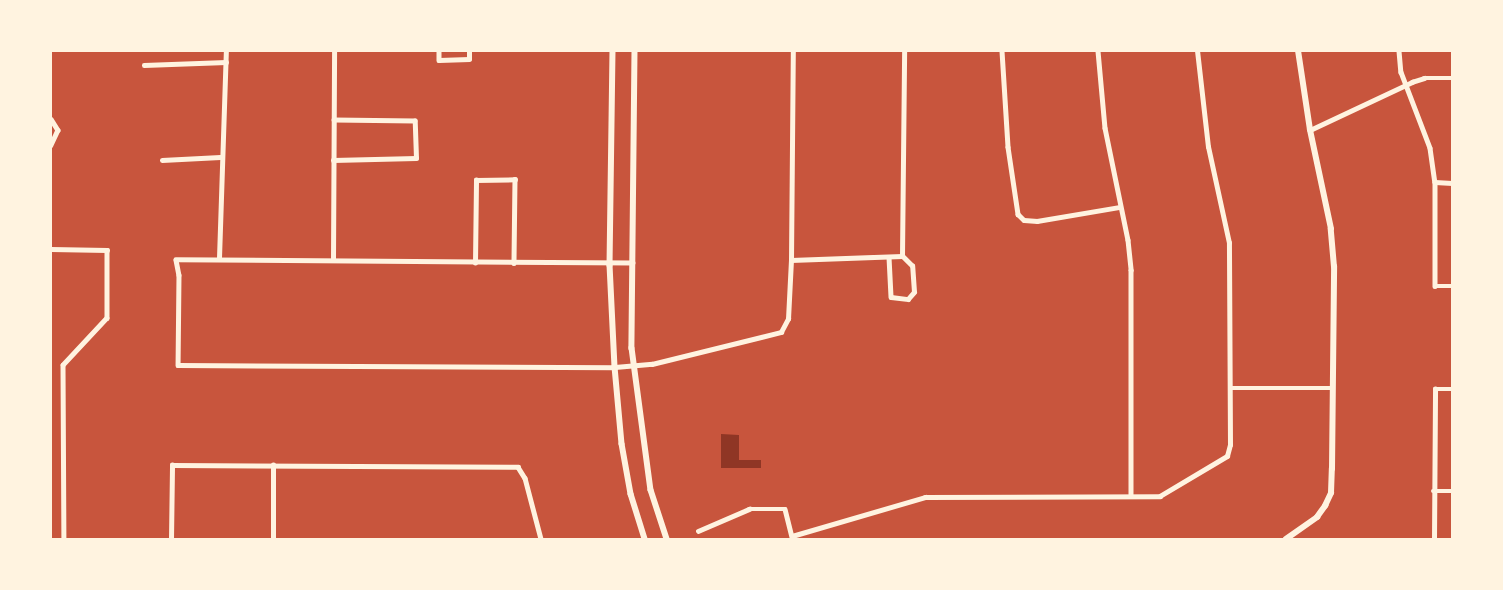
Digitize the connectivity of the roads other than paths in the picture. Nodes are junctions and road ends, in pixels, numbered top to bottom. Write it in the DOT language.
graph roads {
  1 [pos="226,51"];
  2 [pos="334,51"];
  3 [pos="439,51"];
  4 [pos="469,51"];
  5 [pos="613,51"];
  6 [pos="635,51"];
  7 [pos="793,51"];
  8 [pos="904,51"];
  9 [pos="1002,51"];
  10 [pos="1098,51"];
  11 [pos="1197,51"];
  12 [pos="1298,51"];
  13 [pos="1399,51"];
  14 [pos="226,62"];
  15 [pos="144,65"];
  16 [pos="1452,78"];
  17 [pos="1406,84"];
  18 [pos="51,119"];
  19 [pos="334,120"];
  20 [pos="1310,130"];
  21 [pos="51,145"];
  22 [pos="220,157"];
  23 [pos="162,160"];
  24 [pos="333,160"];
  25 [pos="1435,182"];
  26 [pos="1452,183"];
  27 [pos="1120,207"];
  28 [pos="51,249"];
  29 [pos="902,256"];
  30 [pos="889,257"];
  31 [pos="219,258"];
  32 [pos="332,260"];
  33 [pos="791,260"];
  34 [pos="475,263"];
  35 [pos="514,263"];
  36 [pos="633,263"];
  37 [pos="610,265"];
  38 [pos="1452,286"];
  39 [pos="634,365"];
  40 [pos="616,367"];
  41 [pos="1231,388"];
  42 [pos="1333,388"];
  43 [pos="1452,389"];
  44 [pos="273,465"];
  45 [pos="1433,491"];
  46 [pos="1452,492"];
  47 [pos="1131,496"];
  48 [pos="698,531"];
  49 [pos="792,537"];
  50 [pos="64,539"];
  51 [pos="171,539"];
  52 [pos="273,539"];
  53 [pos="541,539"];
  54 [pos="645,539"];
  55 [pos="666,539"];
  56 [pos="1286,539"];
  57 [pos="1434,539"];
  1 -- 14 [label="street"];
  2 -- 19 [label="street"];
  3 -- 4 [label="street"];
  5 -- 37 [label="street"];
  6 -- 36 [label="street"];
  7 -- 33 [label="street"];
  8 -- 29 [label="street"];
  9 -- 27 [label="street"];
  10 -- 27 [label="street"];
  11 -- 41 [label="street"];
  12 -- 20 [label="street"];
  13 -- 17 [label="street"];
  14 -- 15 [label="street"];
  14 -- 22 [label="street"];
  16 -- 17 [label="street"];
  17 -- 20 [label="street"];
  17 -- 25 [label="street"];
  18 -- 21 [label="street"];
  19 -- 24 [label="street"];
  19 -- 24 [label="street"];
  20 -- 42 [label="street"];
  22 -- 23 [label="street"];
  22 -- 31 [label="street"];
  24 -- 32 [label="street"];
  25 -- 26 [label="street"];
  25 -- 38 [label="street"];
  27 -- 47 [label="street"];
  28 -- 50 [label="street"];
  29 -- 30 [label="street"];
  29 -- 30 [label="street"];
  30 -- 33 [label="street"];
  31 -- 32 [label="street"];
  31 -- 40 [label="street"];
  32 -- 34 [label="street"];
  33 -- 39 [label="street"];
  34 -- 35 [label="street"];
  34 -- 35 [label="street"];
  35 -- 37 [label="street"];
  36 -- 37 [label="street"];
  36 -- 39 [label="street"];
  37 -- 40 [label="street"];
  39 -- 40 [label="street"];
  39 -- 55 [label="street"];
  40 -- 54 [label="street"];
  41 -- 42 [label="street"];
  41 -- 47 [label="street"];
  42 -- 56 [label="street"];
  43 -- 45 [label="street"];
  44 -- 51 [label="street"];
  44 -- 52 [label="street"];
  44 -- 53 [label="street"];
  45 -- 46 [label="street"];
  45 -- 57 [label="street"];
  47 -- 49 [label="street"];
  48 -- 49 [label="street"];
}
